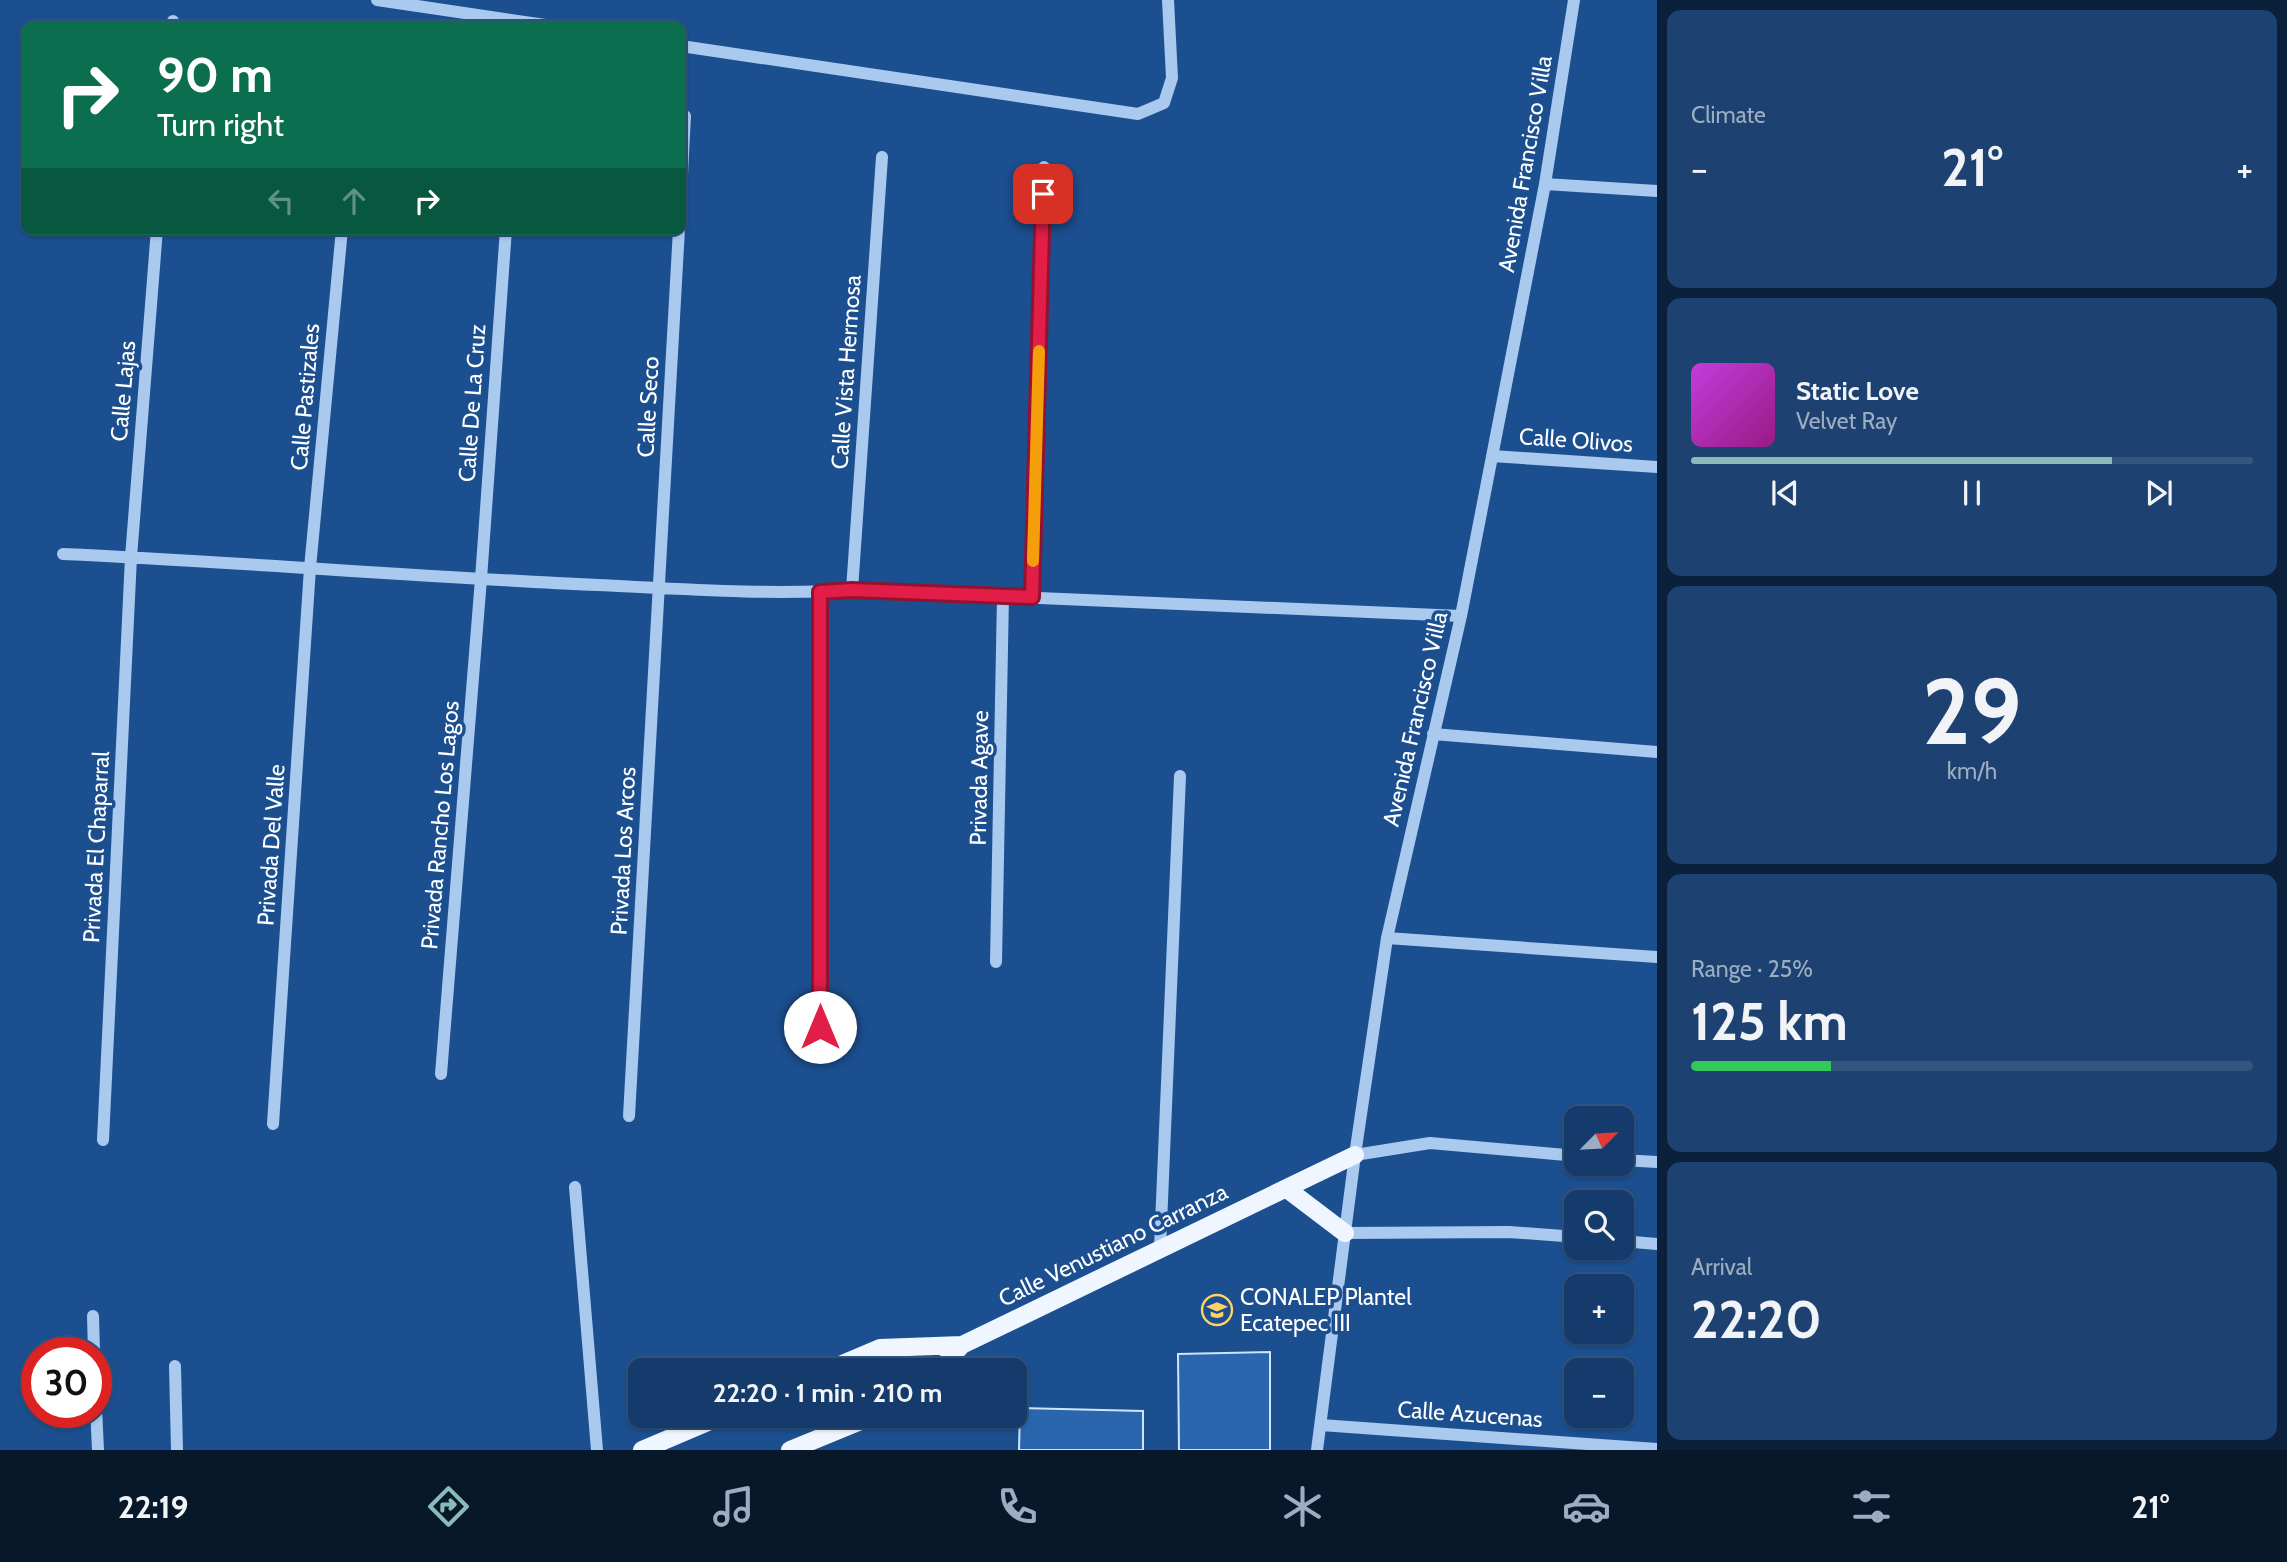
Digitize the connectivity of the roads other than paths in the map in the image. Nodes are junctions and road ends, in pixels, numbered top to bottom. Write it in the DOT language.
graph roads {
  1 [pos="377,0"];
  2 [pos="1168,0"];
  3 [pos="1574,0"];
  4 [pos="518,21"];
  5 [pos="686,47"];
  6 [pos="882,157"];
  7 [pos="1044,167"];
  8 [pos="1545,184"];
  9 [pos="1657,191"];
  10 [pos="157,235"];
  11 [pos="341,235"];
  12 [pos="506,235"];
  13 [pos="679,235"];
  14 [pos="1492,456"];
  15 [pos="1657,467"];
  16 [pos="63,554"];
  17 [pos="131,557"];
  18 [pos="310,568"];
  19 [pos="481,579"];
  20 [pos="659,587"];
  21 [pos="852,590"];
  22 [pos="820,592"];
  23 [pos="1003,596"];
  24 [pos="1032,597"];
  25 [pos="1461,616"];
  26 [pos="1433,734"];
  27 [pos="1657,752"];
  28 [pos="1180,776"];
  29 [pos="1387,938"];
  30 [pos="1657,957"];
  31 [pos="996,962"];
  32 [pos="820,1027"];
  33 [pos="441,1074"];
  34 [pos="629,1116"];
  35 [pos="273,1125"];
  36 [pos="103,1140"];
  37 [pos="1355,1155"];
  38 [pos="1564,1155"];
  39 [pos="1634,1161"];
  40 [pos="1657,1163"];
  41 [pos="575,1187"];
  42 [pos="1287,1189"];
  43 [pos="1345,1233"];
  44 [pos="1564,1236"];
  45 [pos="1634,1242"];
  46 [pos="1657,1244"];
  47 [pos="1160,1248"];
  48 [pos="93,1317"];
  49 [pos="94,1337"];
  50 [pos="962,1345"];
  51 [pos="856,1358"];
  52 [pos="950,1358"];
  53 [pos="174,1366"];
  54 [pos="1321,1424"];
  55 [pos="97,1428"];
  56 [pos="694,1428"];
  57 [pos="844,1428"];
  58 [pos="1535,1445"];
  59 [pos="1657,1449"];
  60 [pos="98,1450"];
  61 [pos="177,1450"];
  62 [pos="597,1450"];
  63 [pos="642,1450"];
  64 [pos="790,1450"];
  65 [pos="1317,1450"];
  1 -- 4 [label="street"];
  2 -- 5 [label="street"];
  3 -- 8 [label="street, Avenida Francisco Villa"];
  6 -- 21 [label="street, Calle Vista Hermosa"];
  7 -- 24 [label="street"];
  8 -- 9 [label="street"];
  8 -- 14 [label="street, Avenida Francisco Villa"];
  10 -- 17 [label="street, Calle Lajas"];
  11 -- 18 [label="street, Calle Pastizales"];
  12 -- 19 [label="street, Calle De La Cruz"];
  13 -- 20 [label="street, Calle Seco"];
  14 -- 15 [label="street, Calle Olivos"];
  14 -- 25 [label="street, Avenida Francisco Villa"];
  16 -- 17 [label="street"];
  17 -- 18 [label="street"];
  17 -- 36 [label="street, Privada El Chaparral"];
  18 -- 19 [label="street"];
  18 -- 35 [label="street, Privada Del Valle"];
  19 -- 20 [label="street"];
  19 -- 33 [label="street, Privada Rancho Los Lagos"];
  20 -- 22 [label="street"];
  20 -- 34 [label="street, Privada Los Arcos"];
  21 -- 22 [label="street"];
  21 -- 23 [label="street"];
  22 -- 32 [label="street"];
  23 -- 24 [label="street"];
  23 -- 31 [label="street, Privada Agave"];
  24 -- 25 [label="street"];
  25 -- 26 [label="street, Avenida Francisco Villa"];
  26 -- 27 [label="street"];
  26 -- 29 [label="street, Avenida Francisco Villa"];
  28 -- 47 [label="street"];
  29 -- 30 [label="street"];
  29 -- 37 [label="street, Avenida Francisco Villa"];
  37 -- 38 [label="street, Calle Venustiano Carranza"];
  37 -- 42 [label="main road, Calle Venustiano Carranza"];
  37 -- 43 [label="street, Avenida Francisco Villa"];
  39 -- 40 [label="street"];
  41 -- 62 [label="street"];
  42 -- 43 [label="main road"];
  42 -- 47 [label="main road, Calle Venustiano Carranza"];
  43 -- 44 [label="street"];
  43 -- 54 [label="street, Avenida Francisco Villa"];
  45 -- 46 [label="street"];
  47 -- 50 [label="main road, Calle Venustiano Carranza"];
  48 -- 49 [label="street"];
  50 -- 51 [label="main road, Calle Venustiano Carranza"];
  50 -- 52 [label="main road, Calle Venustiano Carranza"];
  53 -- 61 [label="street"];
  54 -- 58 [label="street, Calle Azucenas"];
  54 -- 65 [label="street, Avenida Francisco Villa"];
  55 -- 60 [label="street"];
  56 -- 63 [label="main road"];
  57 -- 64 [label="main road"];
  58 -- 59 [label="street, Calle Azucenas"];
}
